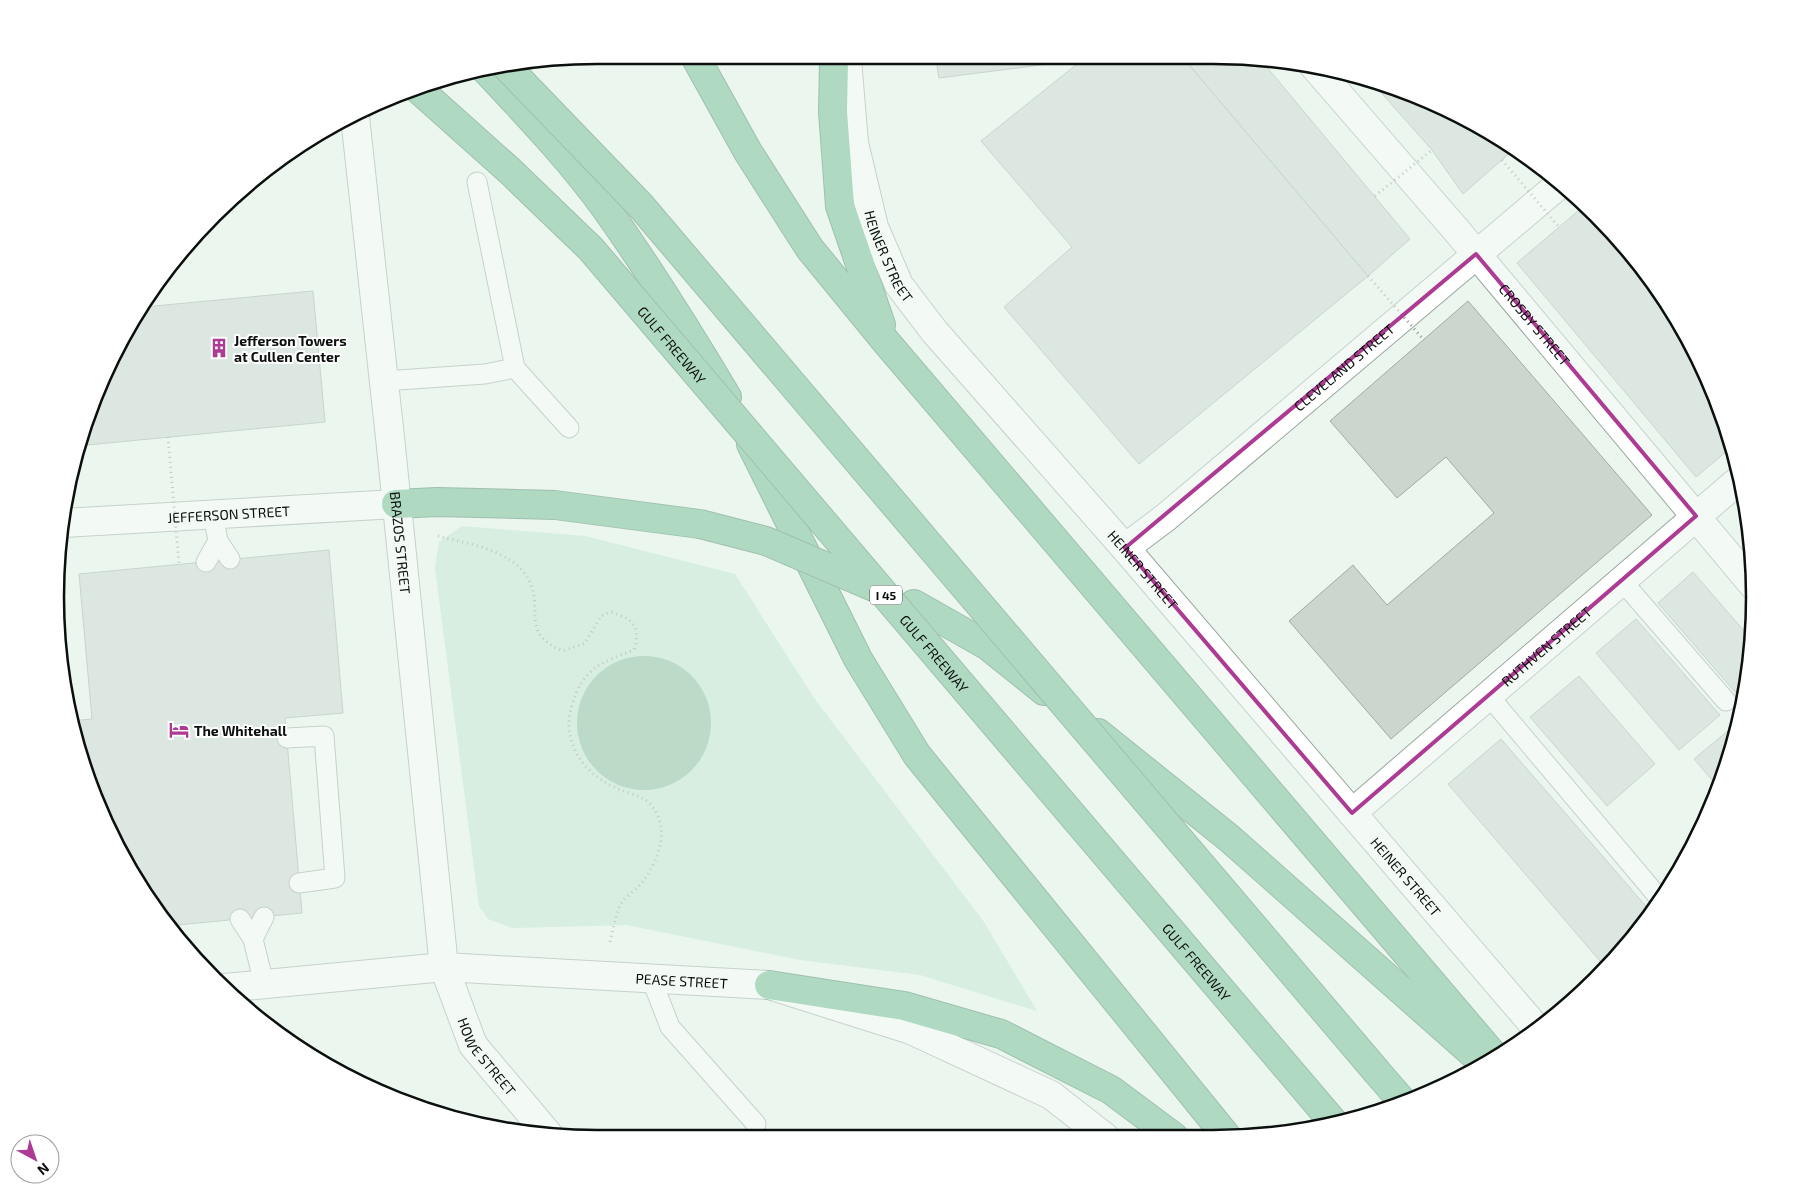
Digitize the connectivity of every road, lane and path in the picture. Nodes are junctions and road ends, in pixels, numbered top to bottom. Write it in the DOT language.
graph roads {
  1 [pos="699,64"];
  2 [pos="834,64"];
  3 [pos="847,64"];
  4 [pos="511,71"];
  5 [pos="490,75"];
  6 [pos="1322,75"];
  7 [pos="423,93"];
  8 [pos="356,122"];
  9 [pos="1432,150"];
  10 [pos="1502,160"];
  11 [pos="477,182"];
  12 [pos="1555,188"];
  13 [pos="1375,196"];
  14 [pos="1559,227"];
  15 [pos="1476,254"];
  16 [pos="1368,276"];
  17 [pos="1424,340"];
  18 [pos="887,343"];
  19 [pos="515,368"];
  20 [pos="384,381"];
  21 [pos="569,428"];
  22 [pos="168,437"];
  23 [pos="1734,484"];
  24 [pos="396,504"];
  25 [pos="213,514"];
  26 [pos="1696,516"];
  27 [pos="69,523"];
  28 [pos="438,536"];
  29 [pos="218,541"];
  30 [pos="1125,548"];
  31 [pos="230,559"];
  32 [pos="206,562"];
  33 [pos="179,564"];
  34 [pos="1745,575"];
  35 [pos="1622,581"];
  36 [pos="1488,695"];
  37 [pos="1726,701"];
  38 [pos="287,738"];
  39 [pos="1352,812"];
  40 [pos="300,883"];
  41 [pos="1656,894"];
  42 [pos="264,917"];
  43 [pos="240,919"];
  44 [pos="254,939"];
  45 [pos="444,967"];
  46 [pos="601,976"];
  47 [pos="651,978"];
  48 [pos="264,984"];
  49 [pos="769,985"];
  50 [pos="234,987"];
  51 [pos="1533,1024"];
  52 [pos="1491,1052"];
  53 [pos="1479,1060"];
  54 [pos="1399,1097"];
  55 [pos="1329,1117"];
  56 [pos="756,1124"];
  57 [pos="542,1127"];
  58 [pos="1096,1130"];
  59 [pos="1163,1130"];
  60 [pos="1221,1130"];
  1 -- 18 [label="highway"];
  2 -- 18 [label="highway"];
  3 -- 30 [label="street, HEINER STREET"];
  4 -- 54 [label="highway, bridge"];
  5 -- 60 [label="highway"];
  6 -- 15 [label="street, CROSBY STREET"];
  7 -- 55 [label="highway, GULF FREEWAY / I 45, bridge"];
  8 -- 20 [label="street, BRAZOS STREET"];
  9 -- 13 [label="path, bridge"];
  10 -- 14 [label="path, bridge"];
  11 -- 19 [label="lane"];
  12 -- 15 [label="street, CLEVELAND STREET"];
  15 -- 26 [label="street, CROSBY STREET"];
  15 -- 30 [label="street, CLEVELAND STREET"];
  16 -- 17 [label="path, bridge"];
  18 -- 52 [label="highway"];
  19 -- 20 [label="lane"];
  19 -- 21 [label="lane"];
  20 -- 24 [label="street, BRAZOS STREET"];
  22 -- 33 [label="path, bridge"];
  23 -- 26 [label="street, RUTHVEN STREET"];
  24 -- 25 [label="street, JEFFERSON STREET"];
  24 -- 45 [label="street, BRAZOS STREET"];
  24 -- 53 [label="highway, bridge"];
  25 -- 27 [label="street, JEFFERSON STREET"];
  25 -- 29 [label="lane"];
  26 -- 34 [label="street, CROSBY STREET"];
  26 -- 35 [label="street, RUTHVEN STREET"];
  28 -- 46 [label="path"];
  29 -- 31 [label="lane"];
  29 -- 32 [label="lane"];
  30 -- 39 [label="street, HEINER STREET"];
  35 -- 36 [label="street, RUTHVEN STREET"];
  35 -- 37 [label="lane"];
  36 -- 39 [label="street, RUTHVEN STREET"];
  36 -- 41 [label="lane"];
  38 -- 40 [label="lane"];
  39 -- 51 [label="street, HEINER STREET"];
  42 -- 44 [label="lane"];
  43 -- 44 [label="lane"];
  44 -- 48 [label="lane"];
  45 -- 46 [label="street, PEASE STREET"];
  45 -- 48 [label="street, PEASE STREET"];
  45 -- 57 [label="street, HOWE STREET"];
  46 -- 47 [label="street, PEASE STREET"];
  47 -- 49 [label="street, PEASE STREET"];
  47 -- 56 [label="lane"];
  48 -- 50 [label="street, PEASE STREET"];
  49 -- 58 [label="street, PEASE STREET"];
  49 -- 59 [label="highway"];
}
